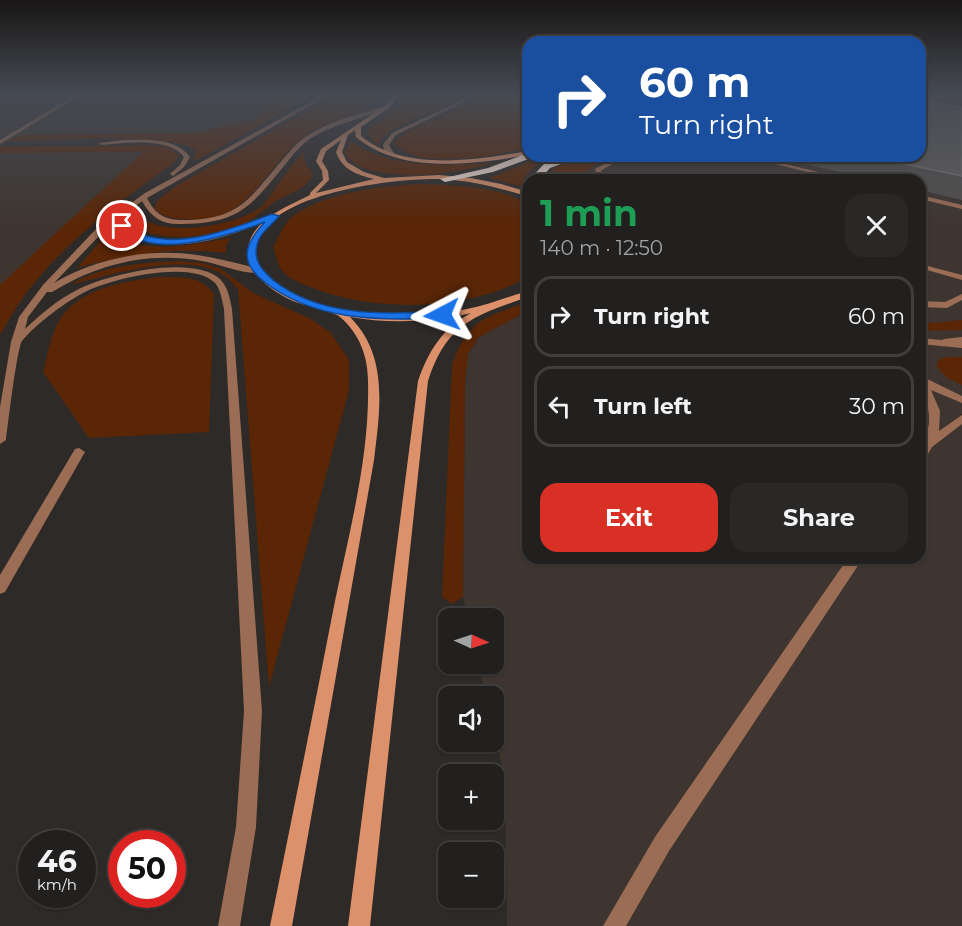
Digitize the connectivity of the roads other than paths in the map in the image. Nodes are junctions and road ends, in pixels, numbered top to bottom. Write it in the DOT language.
graph roads {
  1 [pos="249,138"];
  2 [pos="308,138"];
  3 [pos="340,138"];
  4 [pos="345,138"];
  5 [pos="360,138"];
  6 [pos="391,138"];
  7 [pos="102,142"];
  8 [pos="393,154"];
  9 [pos="522,156"];
  10 [pos="522,157"];
  11 [pos="557,162"];
  12 [pos="612,162"];
  13 [pos="772,162"];
  14 [pos="538,174"];
  15 [pos="601,174"];
  16 [pos="822,174"];
  17 [pos="445,179"];
  18 [pos="385,181"];
  19 [pos="522,192"];
  20 [pos="143,197"];
  21 [pos="926,198"];
  22 [pos="304,200"];
  23 [pos="962,207"];
  24 [pos="275,216"];
  25 [pos="115,217"];
  26 [pos="926,268"];
  27 [pos="257,271"];
  28 [pos="962,278"];
  29 [pos="522,296"];
  30 [pos="962,297"];
  31 [pos="34,302"];
  32 [pos="926,304"];
  33 [pos="494,305"];
  34 [pos="340,312"];
  35 [pos="16,342"];
  36 [pos="962,342"];
  37 [pos="926,343"];
  38 [pos="926,384"];
  39 [pos="926,391"];
  40 [pos="962,400"];
  41 [pos="962,419"];
  42 [pos="0,440"];
  43 [pos="927,445"];
  44 [pos="79,452"];
  45 [pos="852,564"];
  46 [pos="0,588"];
  47 [pos="229,926"];
  48 [pos="281,926"];
  49 [pos="359,926"];
  50 [pos="614,926"];
  1 -- 20 [label="street"];
  2 -- 20 [label="street"];
  3 -- 22 [label="main road"];
  4 -- 18 [label="main road"];
  5 -- 8 [label="main road"];
  6 -- 8 [label="street"];
  7 -- 20 [label="street"];
  8 -- 9 [label="main road"];
  10 -- 17 [label="highway"];
  11 -- 14 [label="highway"];
  12 -- 15 [label="street"];
  13 -- 16 [label="street"];
  17 -- 18 [label="main road"];
  17 -- 19 [label="main road"];
  18 -- 22 [label="main road"];
  20 -- 25 [label="street"];
  21 -- 23 [label="street"];
  22 -- 24 [label="main road"];
  24 -- 25 [label="street"];
  24 -- 27 [label="main road"];
  25 -- 31 [label="street"];
  26 -- 28 [label="street"];
  27 -- 31 [label="street"];
  27 -- 34 [label="main road"];
  29 -- 33 [label="main road"];
  30 -- 32 [label="street"];
  31 -- 35 [label="street"];
  33 -- 34 [label="main road"];
  33 -- 49 [label="main road"];
  34 -- 48 [label="main road"];
  35 -- 42 [label="street"];
  35 -- 47 [label="street"];
  36 -- 37 [label="street"];
  38 -- 40 [label="street"];
  39 -- 43 [label="street"];
  41 -- 43 [label="street"];
  44 -- 46 [label="street"];
  45 -- 50 [label="street"];
}
